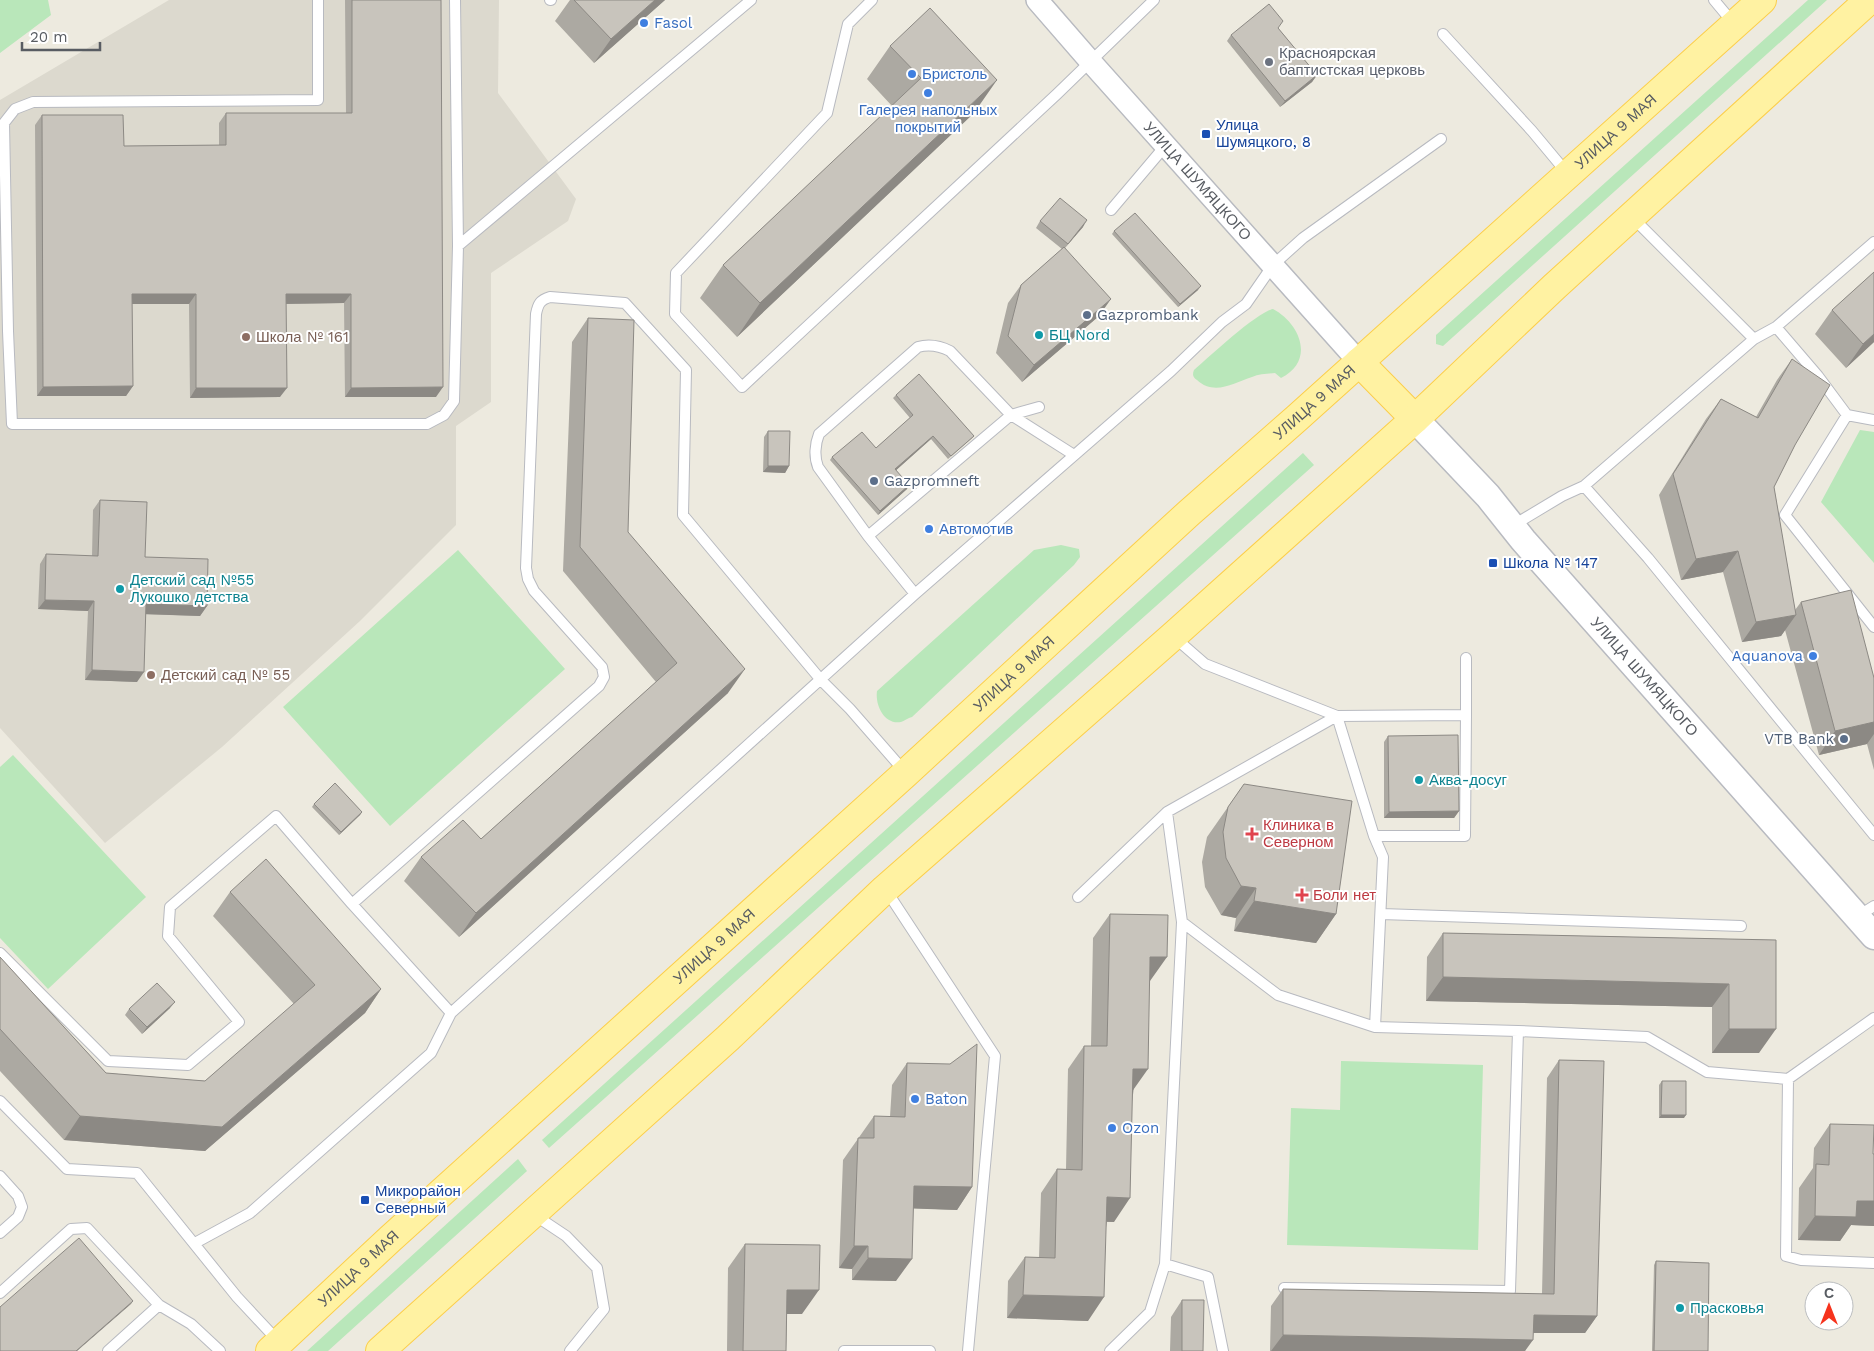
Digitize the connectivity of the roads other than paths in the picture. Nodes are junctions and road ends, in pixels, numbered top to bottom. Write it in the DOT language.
graph roads {
  1 [pos="318,0"];
  2 [pos="455,0"];
  3 [pos="751,0"];
  4 [pos="872,0"];
  5 [pos="1037,0"];
  6 [pos="1154,0"];
  7 [pos="1714,0"];
  8 [pos="1762,0"];
  9 [pos="1869,0"];
  10 [pos="1874,12"];
  11 [pos="1847,20"];
  12 [pos="1734,25"];
  13 [pos="1443,34"];
  14 [pos="1090,61"];
  15 [pos="1441,138"];
  16 [pos="1166,145"];
  17 [pos="1568,174"];
  18 [pos="1111,210"];
  19 [pos="1633,217"];
  20 [pos="1874,242"];
  21 [pos="458,246"];
  22 [pos="1273,265"];
  23 [pos="0,318"];
  24 [pos="1776,327"];
  25 [pos="8,331"];
  26 [pos="1754,339"];
  27 [pos="1359,362"];
  28 [pos="1039,407"];
  29 [pos="1011,415"];
  30 [pos="1847,415"];
  31 [pos="1415,419"];
  32 [pos="1874,420"];
  33 [pos="1074,455"];
  34 [pos="1584,486"];
  35 [pos="1512,526"];
  36 [pos="868,536"];
  37 [pos="915,594"];
  38 [pos="1874,627"];
  39 [pos="1173,636"];
  40 [pos="1466,658"];
  41 [pos="821,680"];
  42 [pos="1466,715"];
  43 [pos="1337,716"];
  44 [pos="906,773"];
  45 [pos="1167,812"];
  46 [pos="1874,835"];
  47 [pos="1374,836"];
  48 [pos="886,889"];
  49 [pos="1078,897"];
  50 [pos="352,904"];
  51 [pos="1865,911"];
  52 [pos="1381,914"];
  53 [pos="1182,922"];
  54 [pos="1741,926"];
  55 [pos="1874,936"];
  56 [pos="0,953"];
  57 [pos="451,1013"];
  58 [pos="1874,1018"];
  59 [pos="1375,1027"];
  60 [pos="1518,1031"];
  61 [pos="1788,1079"];
  62 [pos="0,1101"];
  63 [pos="0,1176"];
  64 [pos="533,1214"];
  65 [pos="0,1233"];
  66 [pos="195,1243"];
  67 [pos="1874,1262"];
  68 [pos="1165,1264"];
  69 [pos="1284,1288"];
  70 [pos="0,1293"];
  71 [pos="160,1305"];
  72 [pos="274,1347"];
  73 [pos="108,1351"];
  74 [pos="220,1351"];
  75 [pos="380,1351"];
  76 [pos="570,1351"];
  77 [pos="844,1351"];
  78 [pos="930,1351"];
  79 [pos="968,1351"];
  80 [pos="1110,1351"];
  81 [pos="1223,1351"];
  1 -- 25 [label="lane"];
  2 -- 21 [label="lane"];
  3 -- 21 [label="lane"];
  4 -- 14 [label="lane"];
  5 -- 14 [label="street, УЛИЦА ШУМЯЦКОГО"];
  6 -- 14 [label="lane"];
  7 -- 12 [label="lane"];
  8 -- 12 [label="main road, УЛИЦА 9 МАЯ"];
  9 -- 11 [label="main road"];
  10 -- 11 [label="main road"];
  11 -- 19 [label="main road"];
  12 -- 17 [label="main road, УЛИЦА 9 МАЯ"];
  13 -- 17 [label="lane"];
  14 -- 16 [label="street, УЛИЦА ШУМЯЦКОГО"];
  15 -- 22 [label="lane"];
  16 -- 18 [label="lane"];
  16 -- 22 [label="street, УЛИЦА ШУМЯЦКОГО"];
  17 -- 27 [label="main road, УЛИЦА 9 МАЯ"];
  19 -- 26 [label="lane"];
  19 -- 31 [label="main road"];
  20 -- 24 [label="lane"];
  21 -- 25 [label="lane"];
  22 -- 27 [label="street, УЛИЦА ШУМЯЦКОГО"];
  22 -- 33 [label="lane"];
  23 -- 25 [label="lane"];
  24 -- 26 [label="lane"];
  24 -- 30 [label="lane"];
  26 -- 34 [label="lane"];
  27 -- 31 [label="main road"];
  27 -- 44 [label="main road, УЛИЦА 9 МАЯ"];
  28 -- 29 [label="lane"];
  29 -- 33 [label="lane"];
  29 -- 36 [label="lane"];
  29 -- 36 [label="lane"];
  30 -- 32 [label="lane"];
  30 -- 38 [label="lane"];
  31 -- 35 [label="street, УЛИЦА ШУМЯЦКОГО"];
  31 -- 39 [label="main road"];
  33 -- 37 [label="lane"];
  34 -- 35 [label="lane"];
  34 -- 46 [label="lane"];
  35 -- 51 [label="street, УЛИЦА ШУМЯЦКОГО"];
  36 -- 37 [label="lane"];
  37 -- 41 [label="lane"];
  39 -- 43 [label="lane"];
  39 -- 48 [label="main road"];
  40 -- 42 [label="lane"];
  41 -- 44 [label="lane"];
  41 -- 50 [label="lane"];
  41 -- 57 [label="lane"];
  42 -- 43 [label="lane"];
  42 -- 47 [label="lane"];
  43 -- 45 [label="lane"];
  43 -- 47 [label="lane"];
  44 -- 72 [label="main road, УЛИЦА 9 МАЯ"];
  45 -- 49 [label="lane"];
  45 -- 53 [label="lane"];
  47 -- 52 [label="lane"];
  48 -- 64 [label="main road"];
  48 -- 79 [label="lane"];
  50 -- 56 [label="lane"];
  50 -- 57 [label="lane"];
  51 -- 55 [label="street, УЛИЦА ШУМЯЦКОГО"];
  52 -- 54 [label="lane"];
  52 -- 59 [label="lane"];
  53 -- 59 [label="lane"];
  53 -- 68 [label="lane"];
  57 -- 66 [label="lane"];
  58 -- 61 [label="lane"];
  59 -- 60 [label="lane"];
  60 -- 61 [label="lane"];
  60 -- 69 [label="lane"];
  61 -- 67 [label="lane"];
  62 -- 66 [label="lane"];
  63 -- 65 [label="lane"];
  64 -- 75 [label="main road"];
  64 -- 76 [label="lane"];
  66 -- 72 [label="lane"];
  68 -- 80 [label="lane"];
  68 -- 81 [label="lane"];
  70 -- 71 [label="lane"];
  71 -- 73 [label="lane"];
  71 -- 74 [label="lane"];
  77 -- 78 [label="lane"];
}
